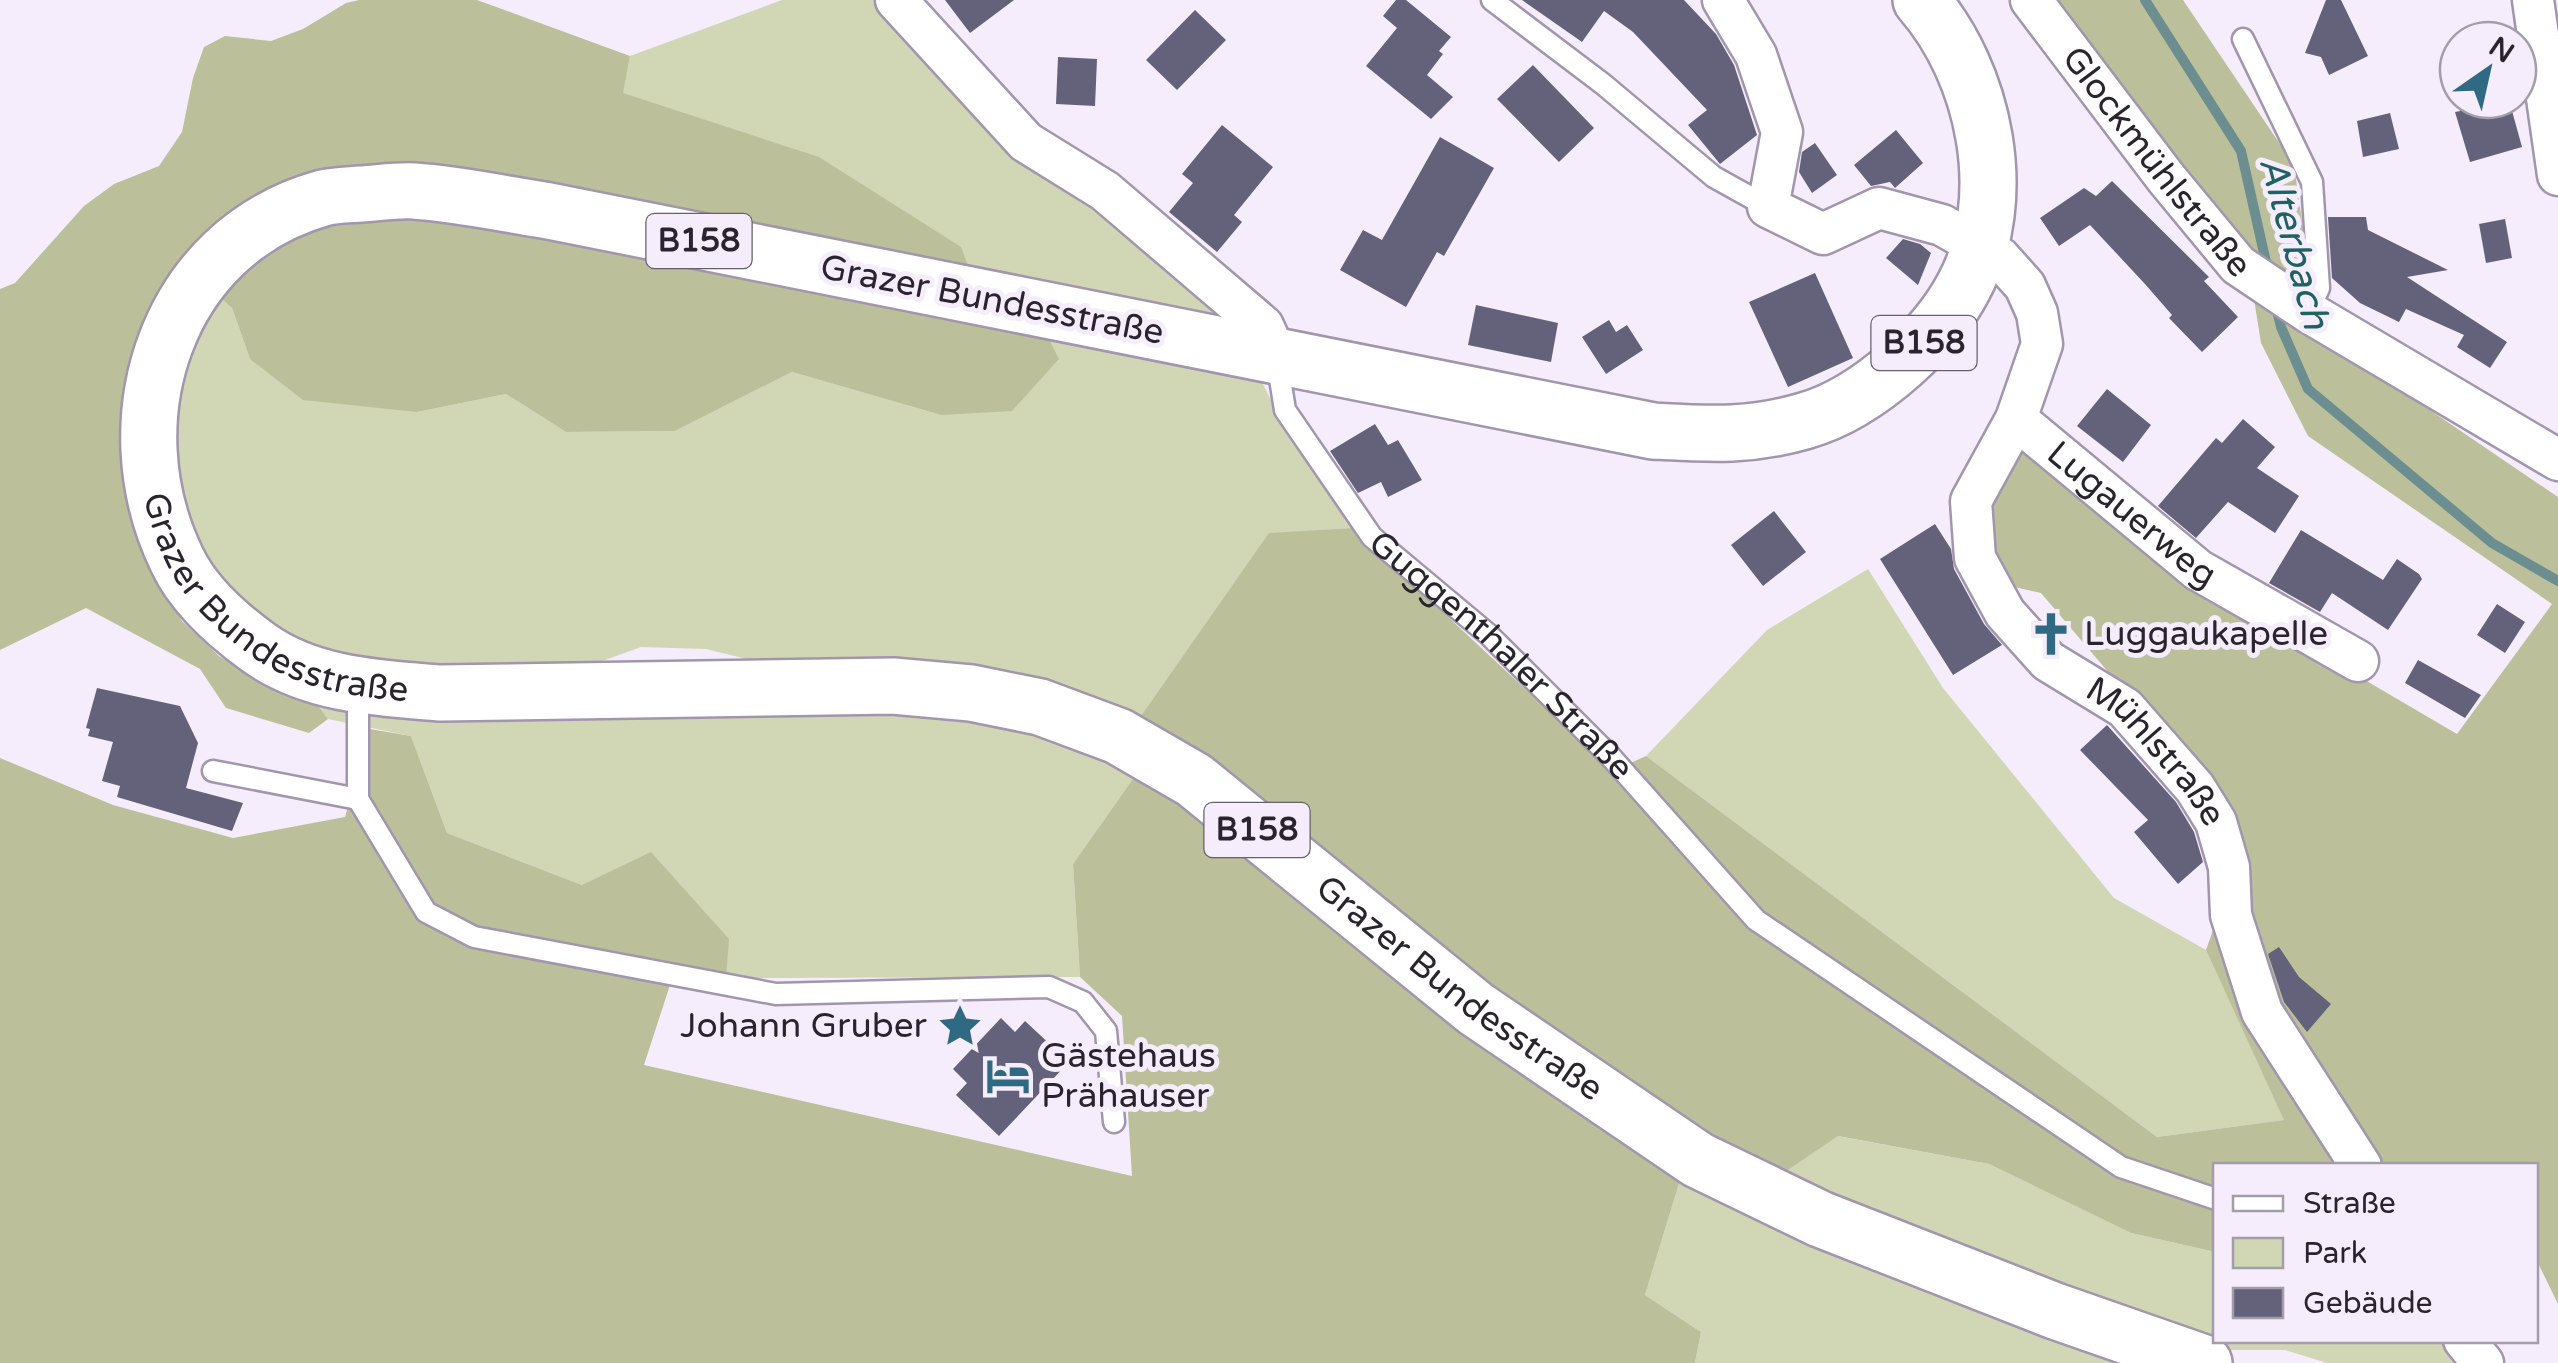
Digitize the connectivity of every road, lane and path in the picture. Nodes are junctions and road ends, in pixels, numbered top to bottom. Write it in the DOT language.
graph roads {
  1 [pos="896,0"];
  2 [pos="1492,0"];
  3 [pos="1723,0"];
  4 [pos="1921,0"];
  5 [pos="2031,0"];
  6 [pos="2533,0"];
  7 [pos="2243,38"];
  8 [pos="2558,175"];
  9 [pos="1768,207"];
  10 [pos="1978,245"];
  11 [pos="2308,312"];
  12 [pos="1276,357"];
  13 [pos="2016,420"];
  14 [pos="2558,460"];
  15 [pos="2358,661"];
  16 [pos="365,687"];
  17 [pos="213,770"];
  18 [pos="358,799"];
  19 [pos="1114,1122"];
  20 [pos="2358,1163"];
  21 [pos="2213,1198"];
  22 [pos="2467,1343"];
  23 [pos="2204,1363"];
  24 [pos="2484,1363"];
  1 -- 12 [label="street, Guggenthaler Straße"];
  2 -- 9 [label="lane"];
  3 -- 9 [label="street"];
  4 -- 10 [label="main road, Grazer Bundesstraße / B158"];
  5 -- 11 [label="street, Glockmühlstraße"];
  6 -- 8 [label="street"];
  7 -- 11 [label="lane"];
  9 -- 10 [label="street, Mühlstraße"];
  10 -- 12 [label="main road, Grazer Bundesstraße / B158"];
  10 -- 13 [label="street, Mühlstraße"];
  11 -- 14 [label="street, Glockmühlstraße"];
  12 -- 16 [label="main road, Grazer Bundesstraße / B158"];
  12 -- 21 [label="lane, Guggenthaler Straße"];
  13 -- 15 [label="street, Lugauerweg"];
  13 -- 20 [label="street, Mühlstraße"];
  16 -- 18 [label="lane"];
  16 -- 23 [label="main road, Grazer Bundesstraße / B158"];
  17 -- 18 [label="lane"];
  18 -- 19 [label="lane"];
  22 -- 24 [label="street"];
}
